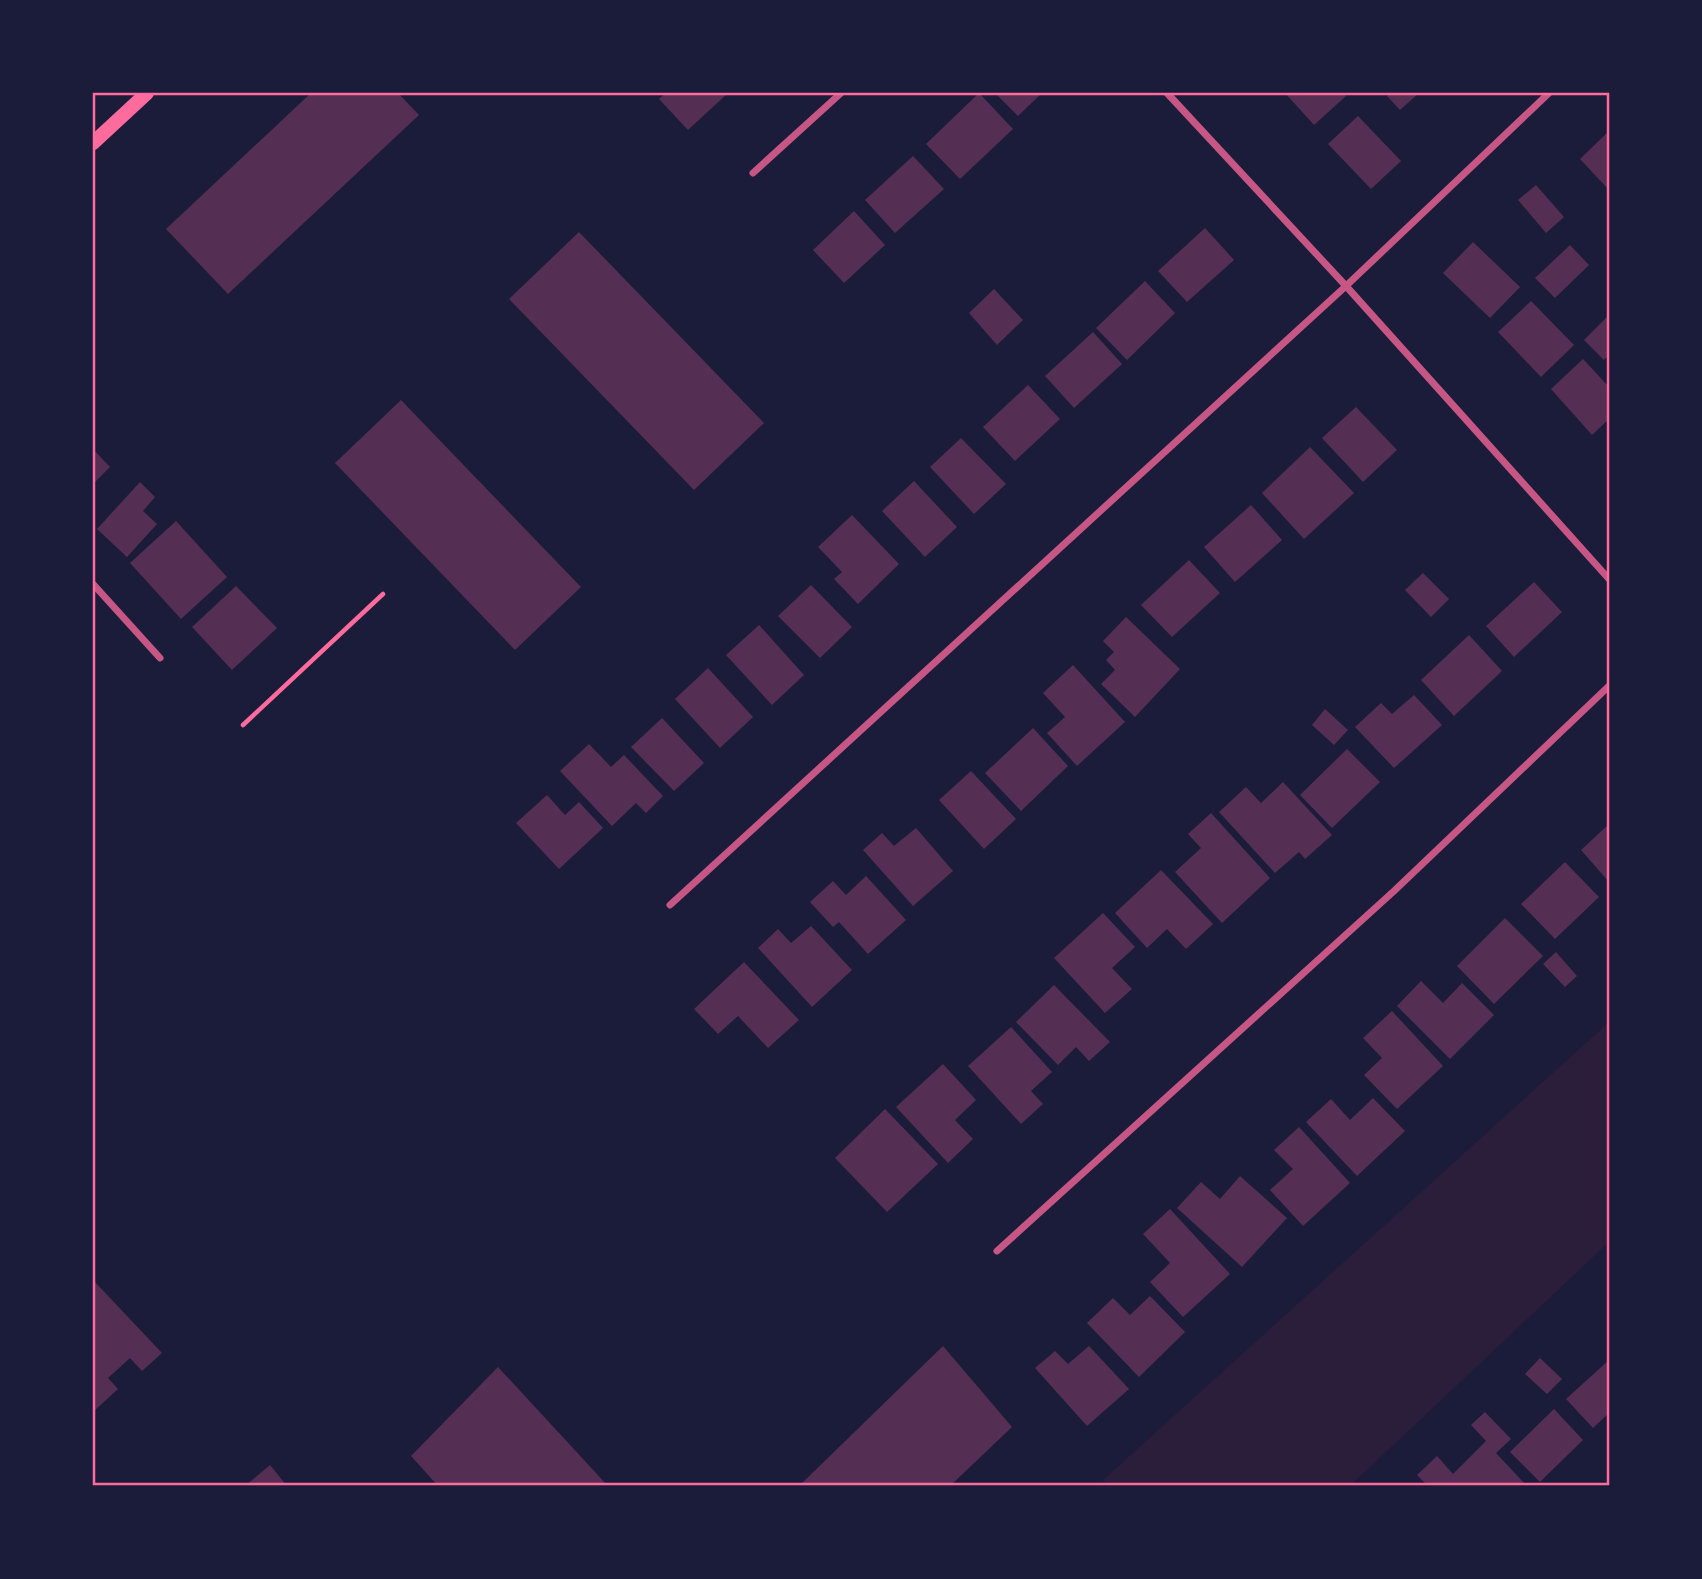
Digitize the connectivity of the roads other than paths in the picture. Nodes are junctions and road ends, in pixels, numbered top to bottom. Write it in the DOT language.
graph roads {
  1 [pos="147,93"];
  2 [pos="841,93"];
  3 [pos="1167,93"];
  4 [pos="1549,93"];
  5 [pos="93,143"];
  6 [pos="753,173"];
  7 [pos="1346,286"];
  8 [pos="1609,579"];
  9 [pos="93,584"];
  10 [pos="160,658"];
  11 [pos="1609,687"];
  12 [pos="670,905"];
  13 [pos="997,1251"];
  1 -- 5 [label="main road"];
  2 -- 6 [label="street"];
  3 -- 7 [label="street"];
  4 -- 7 [label="street"];
  7 -- 8 [label="street"];
  7 -- 12 [label="street"];
  9 -- 10 [label="street"];
  11 -- 13 [label="street"];
}
